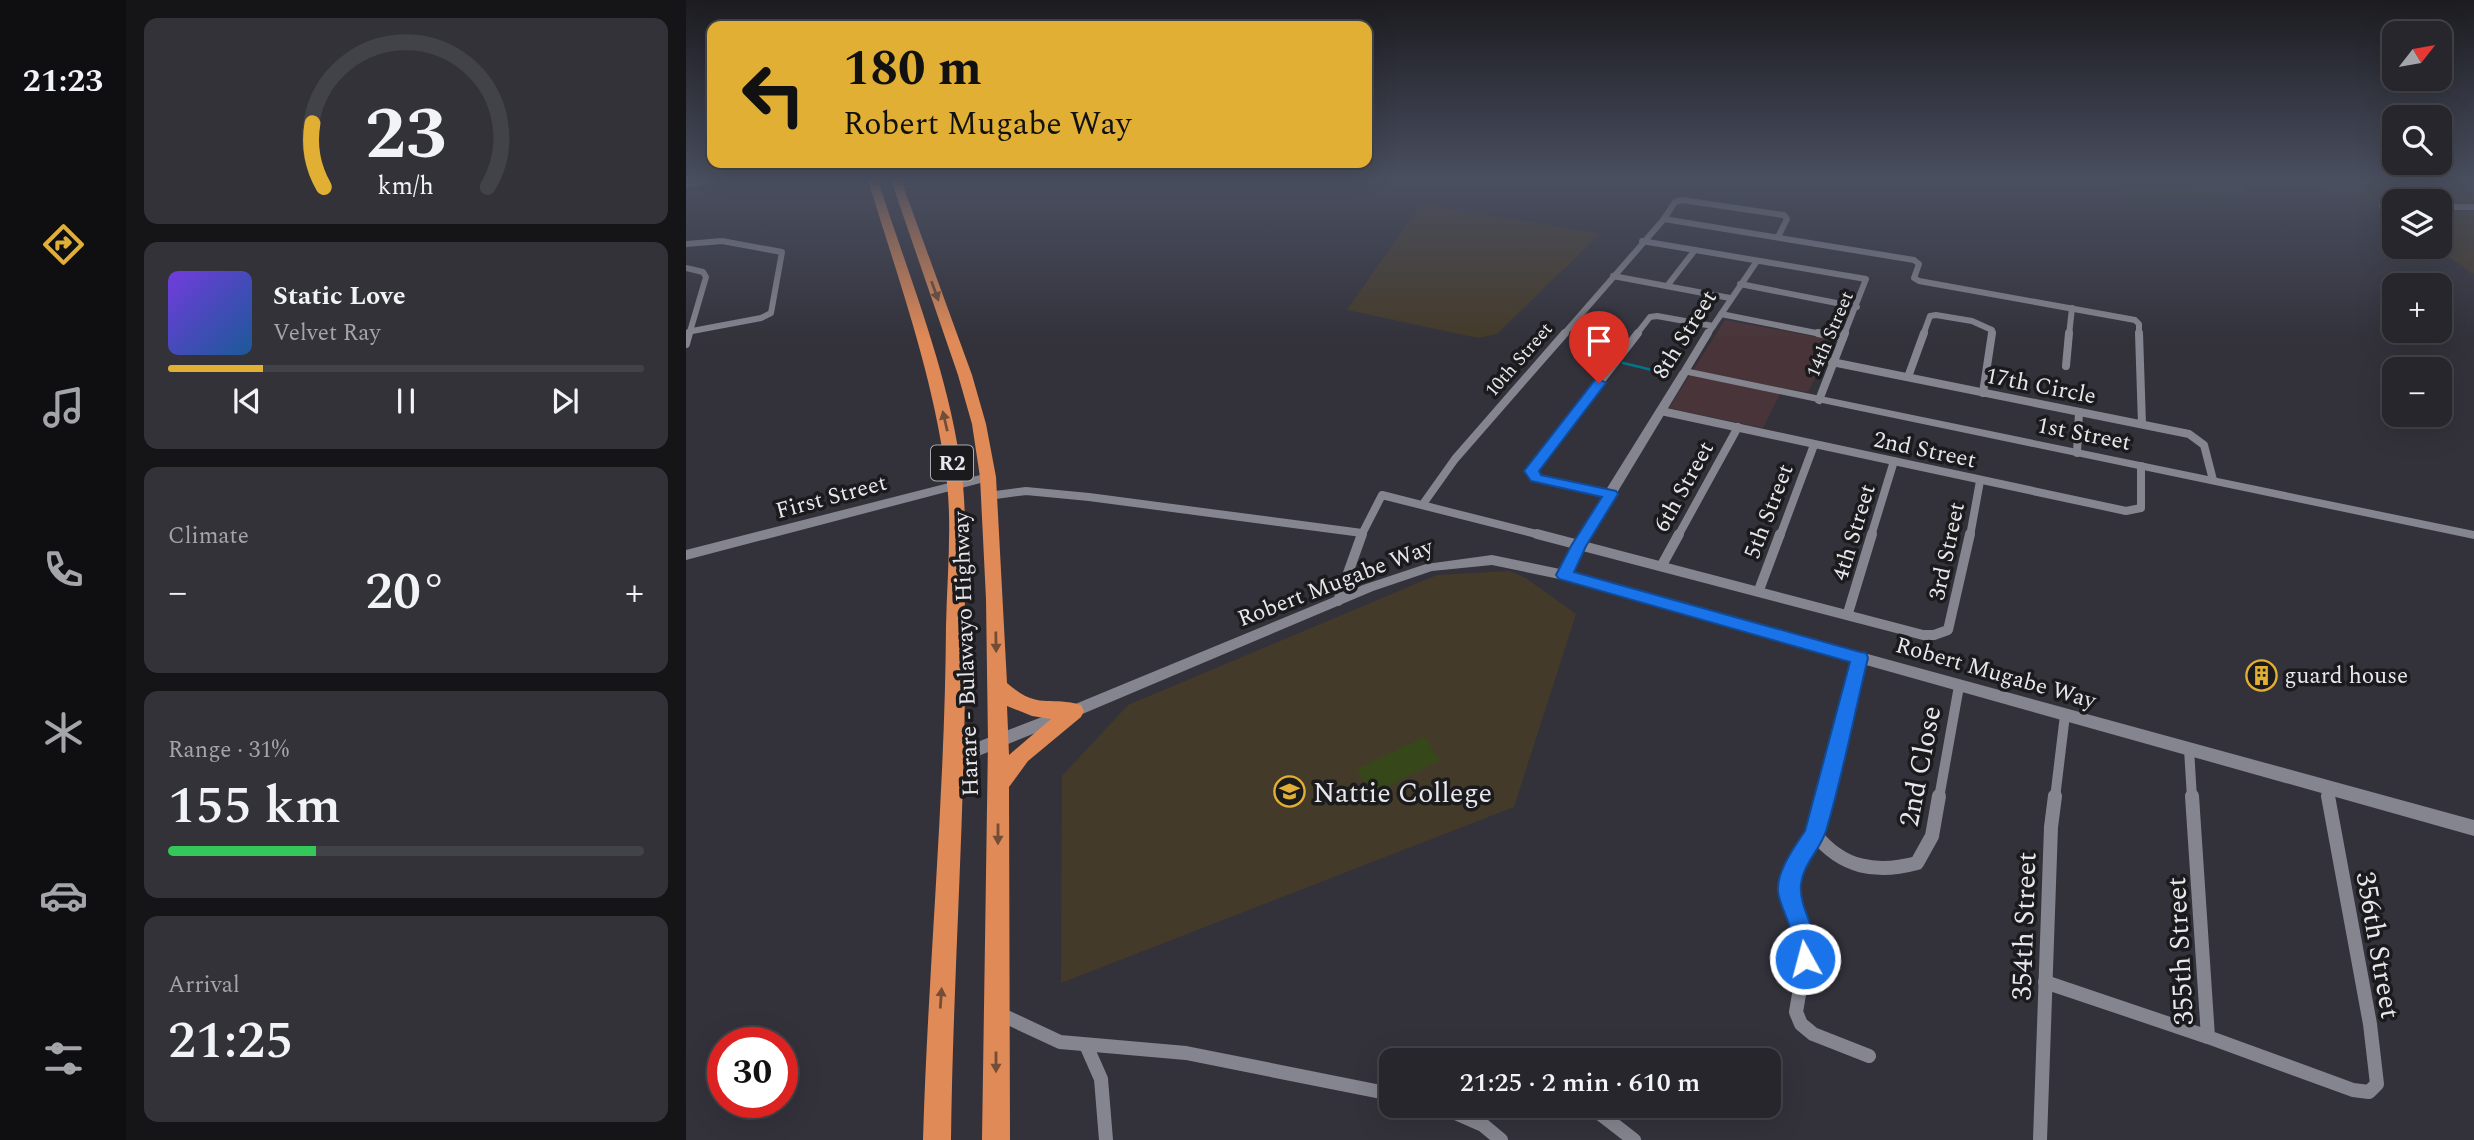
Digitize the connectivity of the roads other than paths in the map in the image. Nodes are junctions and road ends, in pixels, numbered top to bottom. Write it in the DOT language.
graph roads {
  1 [pos="890,233"];
  2 [pos="915,233"];
  3 [pos="1650,233"];
  4 [pos="1754,233"];
  5 [pos="1780,233"];
  6 [pos="1778,237"];
  7 [pos="1642,241"];
  8 [pos="686,244"];
  9 [pos="1695,250"];
  10 [pos="1757,261"];
  11 [pos="686,268"];
  12 [pos="1613,275"];
  13 [pos="1740,284"];
  14 [pos="1667,286"];
  15 [pos="1730,298"];
  16 [pos="1857,307"];
  17 [pos="2072,308"];
  18 [pos="1721,314"];
  19 [pos="1713,326"];
  20 [pos="692,331"];
  21 [pos="1843,338"];
  22 [pos="686,344"];
  23 [pos="1832,362"];
  24 [pos="2066,366"];
  25 [pos="1685,371"];
  26 [pos="1908,377"];
  27 [pos="1983,393"];
  28 [pos="1819,400"];
  29 [pos="1661,411"];
  30 [pos="2079,412"];
  31 [pos="2142,424"];
  32 [pos="1738,426"];
  33 [pos="1814,445"];
  34 [pos="2077,453"];
  35 [pos="1894,461"];
  36 [pos="2141,466"];
  37 [pos="988,477"];
  38 [pos="2213,480"];
  39 [pos="1980,481"];
  40 [pos="955,486"];
  41 [pos="1610,494"];
  42 [pos="988,496"];
  43 [pos="1423,504"];
  44 [pos="1362,533"];
  45 [pos="2474,535"];
  46 [pos="1578,546"];
  47 [pos="686,555"];
  48 [pos="1662,565"];
  49 [pos="1564,575"];
  50 [pos="1759,590"];
  51 [pos="1338,601"];
  52 [pos="1847,613"];
  53 [pos="1860,658"];
  54 [pos="996,685"];
  55 [pos="1959,686"];
  56 [pos="1074,711"];
  57 [pos="2064,715"];
  58 [pos="998,741"];
  59 [pos="2189,749"];
  60 [pos="955,758"];
  61 [pos="998,783"];
  62 [pos="2326,788"];
  63 [pos="2474,828"];
  64 [pos="1815,834"];
  65 [pos="2045,982"];
  66 [pos="995,1012"];
  67 [pos="2208,1037"];
  68 [pos="1086,1045"];
  69 [pos="1869,1056"];
  70 [pos="2353,1090"];
  71 [pos="1379,1092"];
  72 [pos="1467,1118"];
  73 [pos="1606,1118"];
  74 [pos="2043,1139"];
  75 [pos="937,1140"];
  76 [pos="996,1140"];
  77 [pos="1106,1140"];
  78 [pos="1501,1140"];
  79 [pos="1634,1140"];
  40 -- 1 [label="highway, Harare - Bulawayo Highway / R2, one-way"];
  2 -- 37 [label="highway, Harare - Bulawayo Highway / R2, one-way"];
  3 -- 7 [label="street, 10th Street"];
  4 -- 6 [label="street"];
  5 -- 6 [label="street, 10th Street"];
  6 -- 17 [label="street"];
  7 -- 9 [label="street"];
  7 -- 12 [label="street, 10th Street"];
  8 -- 20 [label="street"];
  9 -- 10 [label="street"];
  9 -- 14 [label="street"];
  10 -- 13 [label="street, 8th Street"];
  10 -- 16 [label="street, 14th Street"];
  11 -- 20 [label="street"];
  12 -- 14 [label="street"];
  12 -- 43 [label="street, 10th Street"];
  13 -- 15 [label="street, 8th Street"];
  13 -- 16 [label="street"];
  14 -- 15 [label="street"];
  15 -- 18 [label="street, 8th Street"];
  16 -- 21 [label="street, 14th Street"];
  17 -- 24 [label="street"];
  17 -- 31 [label="street"];
  18 -- 19 [label="street, 8th Street"];
  18 -- 21 [label="street"];
  19 -- 25 [label="street, 8th Street"];
  19 -- 41 [label="street"];
  20 -- 22 [label="street"];
  21 -- 23 [label="street, 14th Street"];
  23 -- 26 [label="street, 17th Circle"];
  23 -- 28 [label="street, 14th Street"];
  25 -- 28 [label="street, 1st Street"];
  25 -- 29 [label="street, 8th Street"];
  26 -- 27 [label="street, 17th Circle"];
  26 -- 27 [label="street"];
  27 -- 30 [label="street, 17th Circle"];
  28 -- 34 [label="street, 1st Street"];
  29 -- 32 [label="street, 2nd Street"];
  29 -- 41 [label="street, 8th Street"];
  30 -- 31 [label="street, 17th Circle"];
  30 -- 34 [label="street"];
  31 -- 38 [label="street, 17th Circle"];
  32 -- 33 [label="street, 2nd Street"];
  32 -- 48 [label="street, 6th Street"];
  33 -- 35 [label="street, 2nd Street"];
  33 -- 50 [label="street, 5th Street"];
  34 -- 36 [label="street, 1st Street"];
  35 -- 39 [label="street, 2nd Street"];
  35 -- 52 [label="street, 4th Street"];
  36 -- 38 [label="street, 1st Street"];
  36 -- 39 [label="street, 2nd Street"];
  37 -- 40 [label="street, First Street"];
  37 -- 42 [label="highway, Harare - Bulawayo Highway / R2"];
  38 -- 45 [label="street, 1st Street"];
  39 -- 52 [label="street, 3rd Street"];
  40 -- 47 [label="street, First Street"];
  40 -- 60 [label="highway, Harare - Bulawayo Highway / R2"];
  41 -- 46 [label="street, 8th Street"];
  42 -- 44 [label="street"];
  42 -- 54 [label="highway, Harare - Bulawayo Highway / R2, one-way"];
  43 -- 44 [label="street"];
  43 -- 46 [label="street"];
  44 -- 51 [label="street"];
  46 -- 48 [label="street"];
  46 -- 49 [label="street, 8th Street"];
  48 -- 50 [label="street"];
  49 -- 51 [label="street, Robert Mugabe Way"];
  49 -- 53 [label="street, Robert Mugabe Way"];
  50 -- 52 [label="street"];
  51 -- 56 [label="street, Robert Mugabe Way"];
  53 -- 55 [label="street, Robert Mugabe Way"];
  53 -- 64 [label="street"];
  54 -- 56 [label="highway"];
  54 -- 58 [label="highway, Harare - Bulawayo Highway / R2"];
  55 -- 57 [label="street, Robert Mugabe Way"];
  55 -- 64 [label="street, 2nd Close"];
  56 -- 58 [label="street, Robert Mugabe Way"];
  56 -- 61 [label="highway"];
  57 -- 59 [label="street, Robert Mugabe Way"];
  57 -- 65 [label="street, 354th Street"];
  58 -- 60 [label="street, Robert Mugabe Way"];
  58 -- 61 [label="highway, Harare - Bulawayo Highway / R2"];
  59 -- 62 [label="street, Robert Mugabe Way"];
  59 -- 67 [label="street, 355th Street"];
  75 -- 60 [label="highway, Harare - Bulawayo Highway / R2, one-way"];
  61 -- 66 [label="highway, Harare - Bulawayo Highway / R2, one-way"];
  62 -- 63 [label="street, Robert Mugabe Way"];
  62 -- 70 [label="street, 356th Street"];
  64 -- 69 [label="street"];
  65 -- 67 [label="street"];
  65 -- 74 [label="street, 354th Street"];
  66 -- 68 [label="street"];
  66 -- 76 [label="highway, Harare - Bulawayo Highway / R2, one-way"];
  67 -- 70 [label="street, 355th Street"];
  68 -- 71 [label="street"];
  68 -- 77 [label="street"];
  72 -- 78 [label="street"];
  73 -- 79 [label="street"];
}
